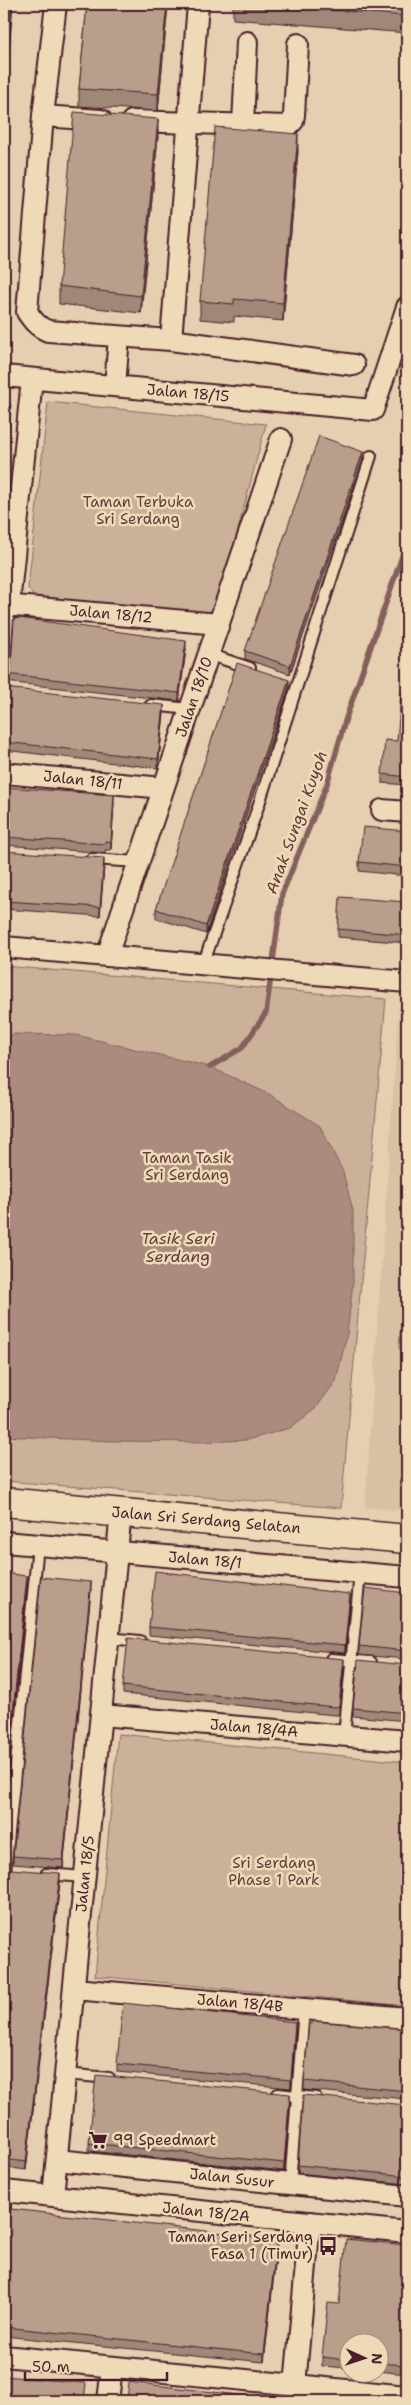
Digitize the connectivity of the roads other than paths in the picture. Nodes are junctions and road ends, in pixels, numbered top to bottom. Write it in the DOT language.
graph roads {
  1 [pos="56,4"];
  2 [pos="198,4"];
  3 [pos="247,42"];
  4 [pos="298,44"];
  5 [pos="43,116"];
  6 [pos="243,124"];
  7 [pos="188,125"];
  8 [pos="407,307"];
  9 [pos="119,337"];
  10 [pos="171,340"];
  11 [pos="354,365"];
  12 [pos="4,376"];
  13 [pos="32,378"];
  14 [pos="116,386"];
  15 [pos="282,439"];
  16 [pos="371,456"];
  17 [pos="6,605"];
  18 [pos="218,624"];
  19 [pos="208,654"];
  20 [pos="262,672"];
  21 [pos="4,673"];
  22 [pos="141,704"];
  23 [pos="190,709"];
  24 [pos="4,773"];
  25 [pos="163,788"];
  26 [pos="382,810"];
  27 [pos="407,812"];
  28 [pos="80,858"];
  29 [pos="138,862"];
  30 [pos="4,946"];
  31 [pos="107,956"];
  32 [pos="203,965"];
  33 [pos="407,982"];
  34 [pos="4,1502"];
  35 [pos="121,1512"];
  36 [pos="407,1539"];
  37 [pos="4,1542"];
  38 [pos="38,1545"];
  39 [pos="117,1552"];
  40 [pos="360,1573"];
  41 [pos="407,1577"];
  42 [pos="108,1638"];
  43 [pos="147,1642"];
  44 [pos="322,1658"];
  45 [pos="352,1661"];
  46 [pos="379,1663"];
  47 [pos="101,1715"];
  48 [pos="344,1736"];
  49 [pos="407,1741"];
  50 [pos="8,1871"];
  51 [pos="32,1873"];
  52 [pos="85,1878"];
  53 [pos="4,1882"];
  54 [pos="74,1989"];
  55 [pos="304,2009"];
  56 [pos="407,2018"];
  57 [pos="65,2074"];
  58 [pos="123,2079"];
  59 [pos="268,2093"];
  60 [pos="297,2096"];
  61 [pos="324,2098"];
  62 [pos="57,2160"];
  63 [pos="290,2184"];
  64 [pos="5,2191"];
  65 [pos="53,2196"];
  66 [pos="407,2196"];
  67 [pos="4,2222"];
  68 [pos="310,2222"];
  69 [pos="407,2232"];
  70 [pos="4,2356"];
  71 [pos="112,2367"];
  72 [pos="295,2385"];
  73 [pos="349,2396"];
  74 [pos="407,2396"];
  75 [pos="108,2401"];
  1 -- 5 [label="street"];
  2 -- 7 [label="street"];
  3 -- 6 [label="street"];
  4 -- 6 [label="street"];
  5 -- 7 [label="street"];
  5 -- 9 [label="street"];
  6 -- 7 [label="street"];
  7 -- 10 [label="street"];
  8 -- 14 [label="street, Jalan 18/15"];
  9 -- 10 [label="street"];
  9 -- 14 [label="street"];
  10 -- 11 [label="street"];
  12 -- 13 [label="street, Jalan 18/15"];
  13 -- 14 [label="street, Jalan 18/15"];
  13 -- 17 [label="street"];
  15 -- 18 [label="street, Jalan 18/10"];
  16 -- 32 [label="lane"];
  17 -- 18 [label="street, Jalan 18/12"];
  17 -- 21 [label="lane"];
  18 -- 19 [label="street, Jalan 18/10"];
  19 -- 20 [label="lane"];
  19 -- 23 [label="street, Jalan 18/10"];
  22 -- 23 [label="lane"];
  23 -- 25 [label="street, Jalan 18/10"];
  24 -- 25 [label="street, Jalan 18/11"];
  25 -- 29 [label="street, Jalan 18/10"];
  26 -- 27 [label="street"];
  28 -- 29 [label="lane"];
  29 -- 31 [label="street, Jalan 18/10"];
  30 -- 31 [label="street"];
  31 -- 32 [label="street"];
  32 -- 33 [label="street"];
  34 -- 35 [label="street, Jalan Sri Serdang Selatan"];
  35 -- 36 [label="street, Jalan Sri Serdang Selatan"];
  35 -- 39 [label="street, Jalan 18/5"];
  37 -- 38 [label="street, Jalan 18/1"];
  38 -- 39 [label="street, Jalan 18/1"];
  38 -- 50 [label="lane"];
  39 -- 40 [label="street, Jalan 18/1"];
  39 -- 42 [label="street, Jalan 18/5"];
  40 -- 41 [label="street, Jalan 18/1"];
  40 -- 45 [label="lane"];
  42 -- 43 [label="lane"];
  42 -- 47 [label="street, Jalan 18/5"];
  44 -- 45 [label="lane"];
  45 -- 46 [label="lane"];
  45 -- 48 [label="lane"];
  47 -- 48 [label="street, Jalan 18/4A"];
  47 -- 52 [label="street, Jalan 18/5"];
  48 -- 49 [label="street, Jalan 18/4A"];
  50 -- 53 [label="lane"];
  51 -- 52 [label="lane"];
  52 -- 54 [label="street, Jalan 18/5"];
  54 -- 55 [label="street, Jalan 18/4B"];
  54 -- 57 [label="street, Jalan 18/5"];
  55 -- 56 [label="street, Jalan 18/4B"];
  55 -- 60 [label="lane"];
  57 -- 58 [label="lane"];
  57 -- 62 [label="street, Jalan 18/5"];
  59 -- 60 [label="lane"];
  60 -- 61 [label="lane"];
  60 -- 63 [label="lane"];
  62 -- 63 [label="street, Jalan Susur"];
  62 -- 65 [label="street, Jalan 18/5"];
  63 -- 66 [label="street, Jalan Susur"];
  64 -- 65 [label="street, Jalan 18/2A"];
  64 -- 67 [label="lane"];
  65 -- 68 [label="street, Jalan 18/2A"];
  68 -- 69 [label="street, Jalan 18/2A"];
  68 -- 72 [label="street"];
  70 -- 71 [label="street"];
  71 -- 72 [label="street"];
  71 -- 75 [label="street"];
  72 -- 73 [label="street"];
  73 -- 74 [label="street"];
}
